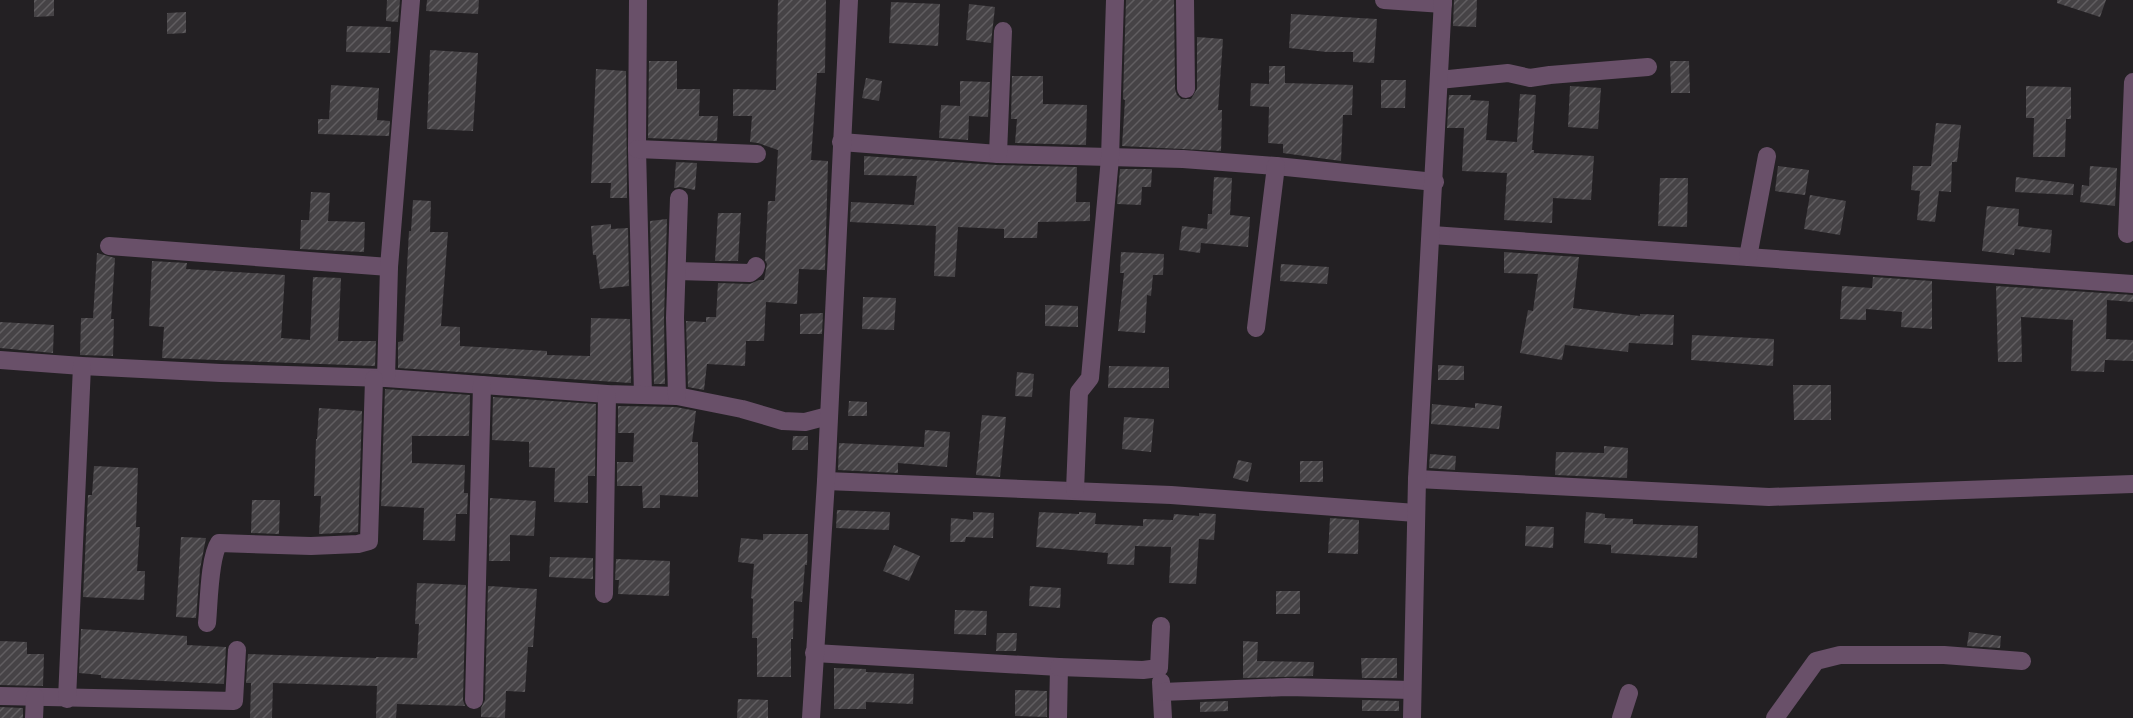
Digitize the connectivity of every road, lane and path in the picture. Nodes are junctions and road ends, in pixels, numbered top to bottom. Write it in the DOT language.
graph roads {
  1 [pos="411,0"];
  2 [pos="638,0"];
  3 [pos="849,0"];
  4 [pos="1115,0"];
  5 [pos="1185,0"];
  6 [pos="1384,0"];
  7 [pos="1443,2"];
  8 [pos="1003,31"];
  9 [pos="1648,67"];
  10 [pos="1439,80"];
  11 [pos="2133,82"];
  12 [pos="1186,89"];
  13 [pos="841,142"];
  14 [pos="637,149"];
  15 [pos="998,153"];
  16 [pos="757,154"];
  17 [pos="1767,156"];
  18 [pos="1110,158"];
  19 [pos="1276,166"];
  20 [pos="1435,182"];
  21 [pos="679,198"];
  22 [pos="2127,234"];
  23 [pos="1431,235"];
  24 [pos="110,246"];
  25 [pos="1748,257"];
  26 [pos="756,266"];
  27 [pos="389,267"];
  28 [pos="677,271"];
  29 [pos="2133,284"];
  30 [pos="1256,328"];
  31 [pos="0,360"];
  32 [pos="82,366"];
  33 [pos="380,379"];
  34 [pos="482,385"];
  35 [pos="608,394"];
  36 [pos="643,395"];
  37 [pos="677,396"];
  38 [pos="828,416"];
  39 [pos="1417,479"];
  40 [pos="826,481"];
  41 [pos="2133,484"];
  42 [pos="1075,490"];
  43 [pos="1416,513"];
  44 [pos="604,594"];
  45 [pos="207,623"];
  46 [pos="1161,626"];
  47 [pos="237,650"];
  48 [pos="814,653"];
  49 [pos="2022,661"];
  50 [pos="1059,667"];
  51 [pos="1159,668"];
  52 [pos="1412,690"];
  53 [pos="1162,692"];
  54 [pos="1629,693"];
  55 [pos="0,696"];
  56 [pos="35,697"];
  57 [pos="67,699"];
  58 [pos="474,700"];
  59 [pos="233,710"];
  60 [pos="34,718"];
  61 [pos="811,718"];
  62 [pos="1058,718"];
  63 [pos="1163,718"];
  64 [pos="1412,718"];
  65 [pos="1621,718"];
  66 [pos="1775,718"];
  1 -- 27 [label="street"];
  2 -- 14 [label="street"];
  3 -- 13 [label="street"];
  4 -- 18 [label="street"];
  5 -- 12 [label="street"];
  6 -- 7 [label="street"];
  7 -- 10 [label="street"];
  8 -- 15 [label="street"];
  9 -- 10 [label="street"];
  10 -- 20 [label="street"];
  11 -- 22 [label="street"];
  13 -- 15 [label="street"];
  13 -- 38 [label="street"];
  14 -- 16 [label="street"];
  14 -- 36 [label="street"];
  15 -- 18 [label="street"];
  17 -- 25 [label="street"];
  18 -- 19 [label="street"];
  18 -- 42 [label="street"];
  19 -- 20 [label="street"];
  19 -- 30 [label="street"];
  20 -- 23 [label="street"];
  21 -- 28 [label="street"];
  23 -- 25 [label="street"];
  23 -- 39 [label="street"];
  24 -- 27 [label="street"];
  25 -- 29 [label="street"];
  26 -- 28 [label="street"];
  27 -- 33 [label="street"];
  28 -- 37 [label="street"];
  31 -- 32 [label="street"];
  32 -- 33 [label="street"];
  32 -- 57 [label="street"];
  33 -- 34 [label="street"];
  33 -- 45 [label="street"];
  34 -- 35 [label="street"];
  34 -- 58 [label="street"];
  35 -- 36 [label="street"];
  35 -- 44 [label="street"];
  36 -- 37 [label="street"];
  37 -- 38 [label="street"];
  38 -- 40 [label="street"];
  39 -- 41 [label="street"];
  39 -- 43 [label="street"];
  40 -- 42 [label="street"];
  40 -- 48 [label="street"];
  42 -- 43 [label="street"];
  43 -- 52 [label="street"];
  46 -- 51 [label="street"];
  47 -- 59 [label="street"];
  48 -- 50 [label="street"];
  48 -- 61 [label="street"];
  49 -- 66 [label="street"];
  50 -- 51 [label="street"];
  50 -- 62 [label="street"];
  51 -- 53 [label="street"];
  52 -- 53 [label="street"];
  52 -- 64 [label="street"];
  53 -- 63 [label="street"];
  54 -- 65 [label="street"];
  55 -- 56 [label="street"];
  56 -- 57 [label="street"];
  56 -- 60 [label="street"];
  57 -- 59 [label="street"];
}
